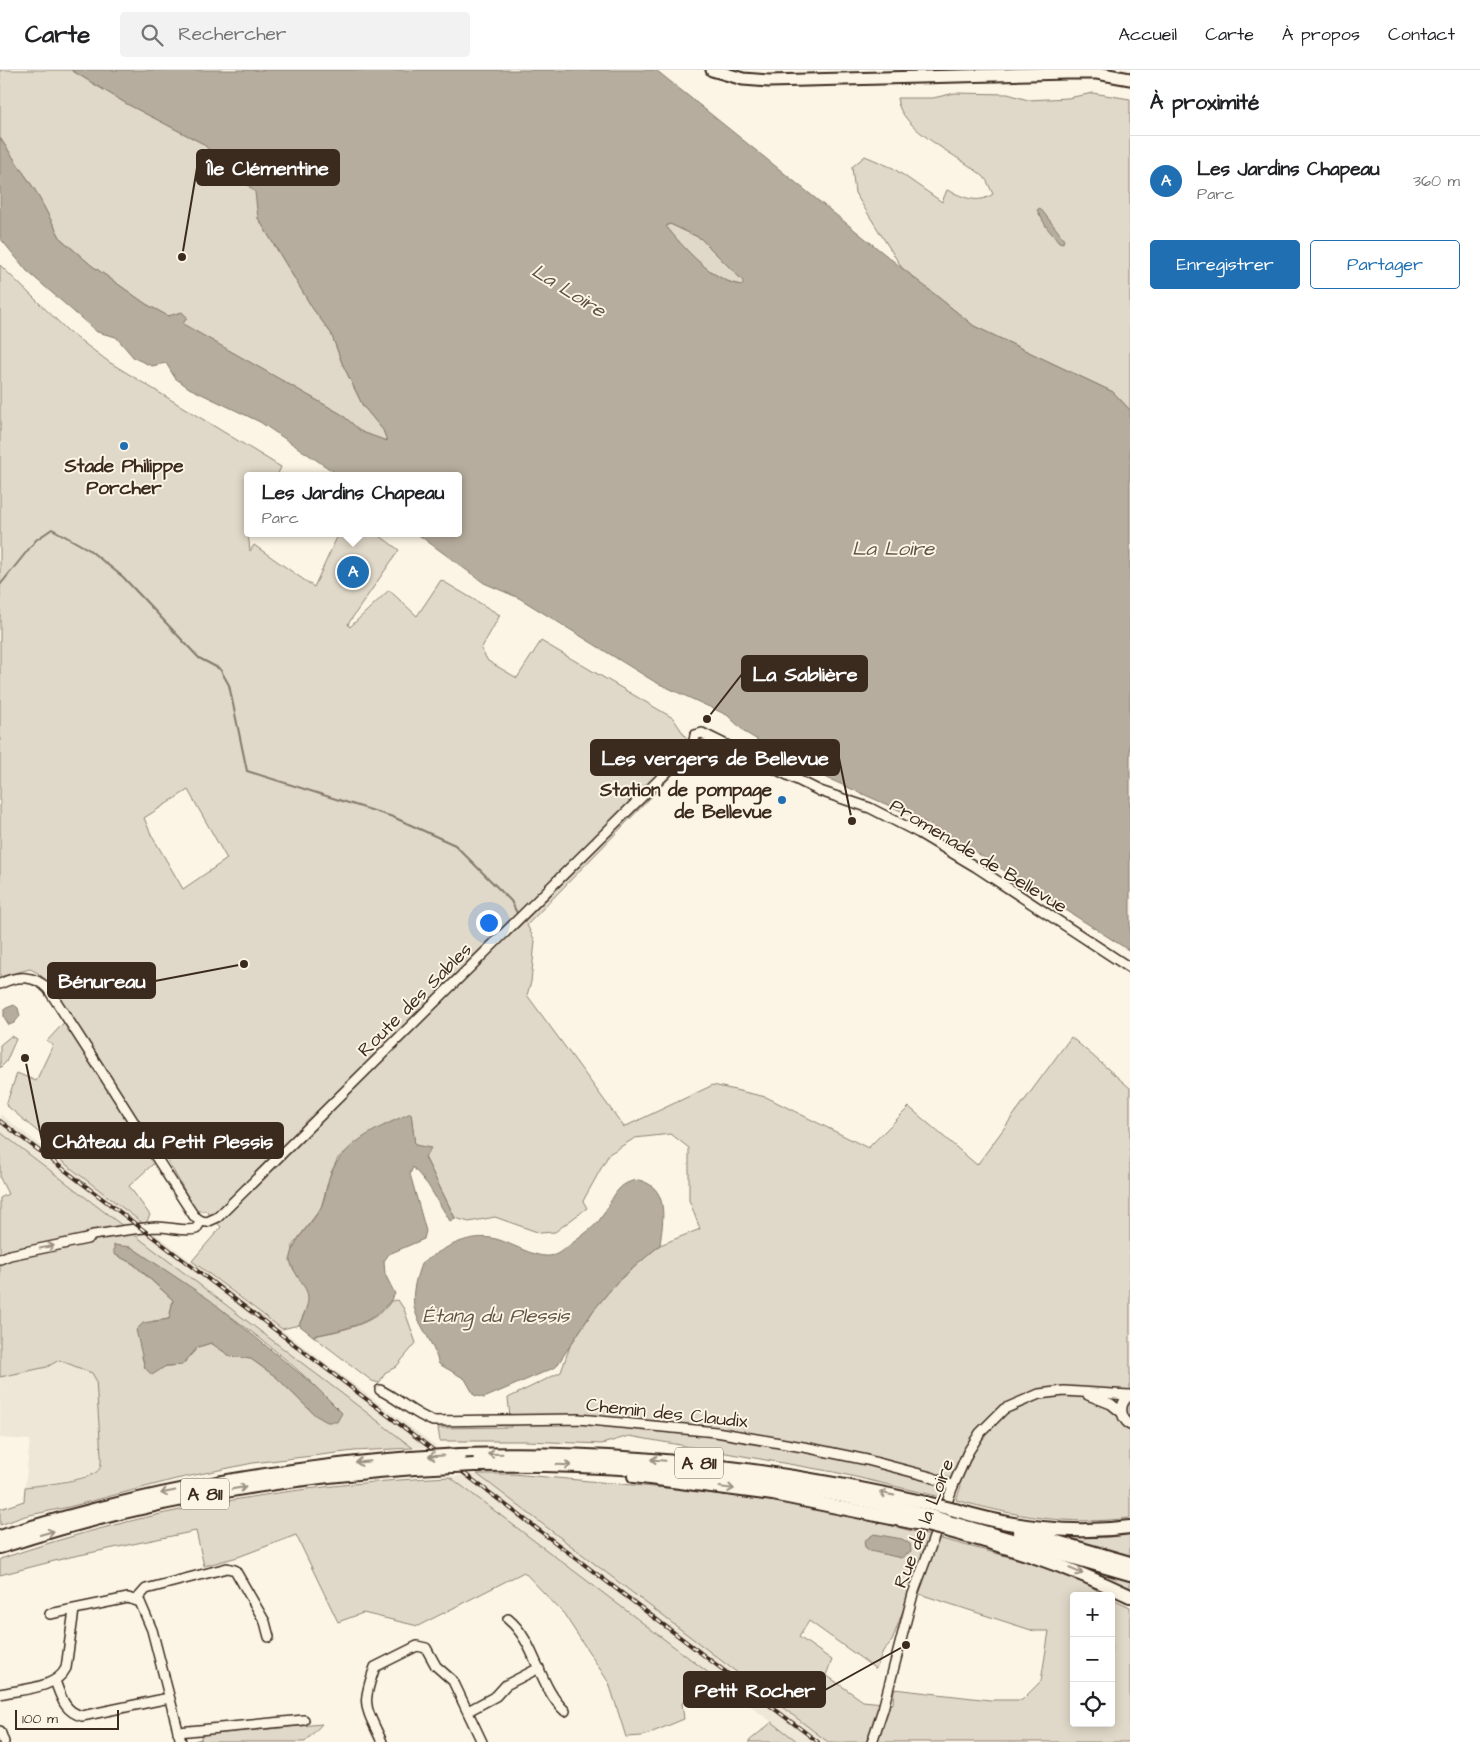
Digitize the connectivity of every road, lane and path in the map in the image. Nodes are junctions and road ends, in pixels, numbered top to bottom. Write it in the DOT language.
graph roads {
  1 [pos="712,70"];
  2 [pos="1130,79"];
  3 [pos="700,741"];
  4 [pos="1130,968"];
  5 [pos="0,984"];
  6 [pos="201,1222"];
  7 [pos="0,1259"];
  8 [pos="380,1390"];
  9 [pos="1085,1394"];
  10 [pos="1130,1395"];
  11 [pos="1122,1412"];
  12 [pos="1130,1425"];
  13 [pos="413,1463"];
  14 [pos="953,1486"];
  15 [pos="930,1515"];
  16 [pos="976,1517"];
  17 [pos="950,1521"];
  18 [pos="1130,1527"];
  19 [pos="0,1536"];
  20 [pos="0,1547"];
  21 [pos="1130,1563"];
  22 [pos="1130,1574"];
  23 [pos="1130,1596"];
  24 [pos="137,1599"];
  25 [pos="74,1610"];
  26 [pos="50,1614"];
  27 [pos="508,1619"];
  28 [pos="269,1637"];
  29 [pos="539,1668"];
  30 [pos="55,1682"];
  31 [pos="0,1694"];
  32 [pos="169,1698"];
  33 [pos="468,1711"];
  34 [pos="565,1712"];
  35 [pos="304,1720"];
  36 [pos="0,1731"];
  37 [pos="178,1732"];
  38 [pos="4,1742"];
  39 [pos="181,1742"];
  40 [pos="382,1742"];
  41 [pos="482,1742"];
  42 [pos="872,1742"];
  1 -- 2 [label="main road"];
  3 -- 4 [label="street, Promenade de Bellevue"];
  3 -- 6 [label="street, Route des Sables"];
  5 -- 6 [label="street"];
  7 -- 6 [label="street, Route des Sables, one-way"];
  8 -- 14 [label="street, Chemin des Claudix"];
  9 -- 10 [label="street, Rue de la Loire"];
  9 -- 11 [label="street, Rue de la Loire"];
  9 -- 14 [label="street, Rue de la Loire"];
  10 -- 11 [label="street"];
  11 -- 12 [label="street"];
  13 -- 15 [label="highway, A 811, one-way, bridge"];
  15 -- 13 [label="highway, A 811, one-way, bridge"];
  13 -- 19 [label="highway, A 811, one-way"];
  20 -- 13 [label="highway, A 811, one-way"];
  14 -- 42 [label="street, Rue de la Loire"];
  15 -- 17 [label="highway, bridge"];
  15 -- 17 [label="highway, A 811, bridge"];
  16 -- 17 [label="highway, A 811"];
  16 -- 18 [label="highway"];
  16 -- 21 [label="highway, A 811"];
  17 -- 22 [label="highway, A 811"];
  17 -- 23 [label="highway, one-way"];
  24 -- 25 [label="street"];
  24 -- 28 [label="street"];
  24 -- 32 [label="street"];
  25 -- 26 [label="street"];
  25 -- 30 [label="street"];
  27 -- 29 [label="street"];
  29 -- 33 [label="street"];
  29 -- 34 [label="street"];
  30 -- 31 [label="street"];
  30 -- 32 [label="street"];
  32 -- 37 [label="street"];
  33 -- 40 [label="street"];
  33 -- 41 [label="street"];
  35 -- 37 [label="street"];
  36 -- 38 [label="street"];
  37 -- 39 [label="street"];
}
